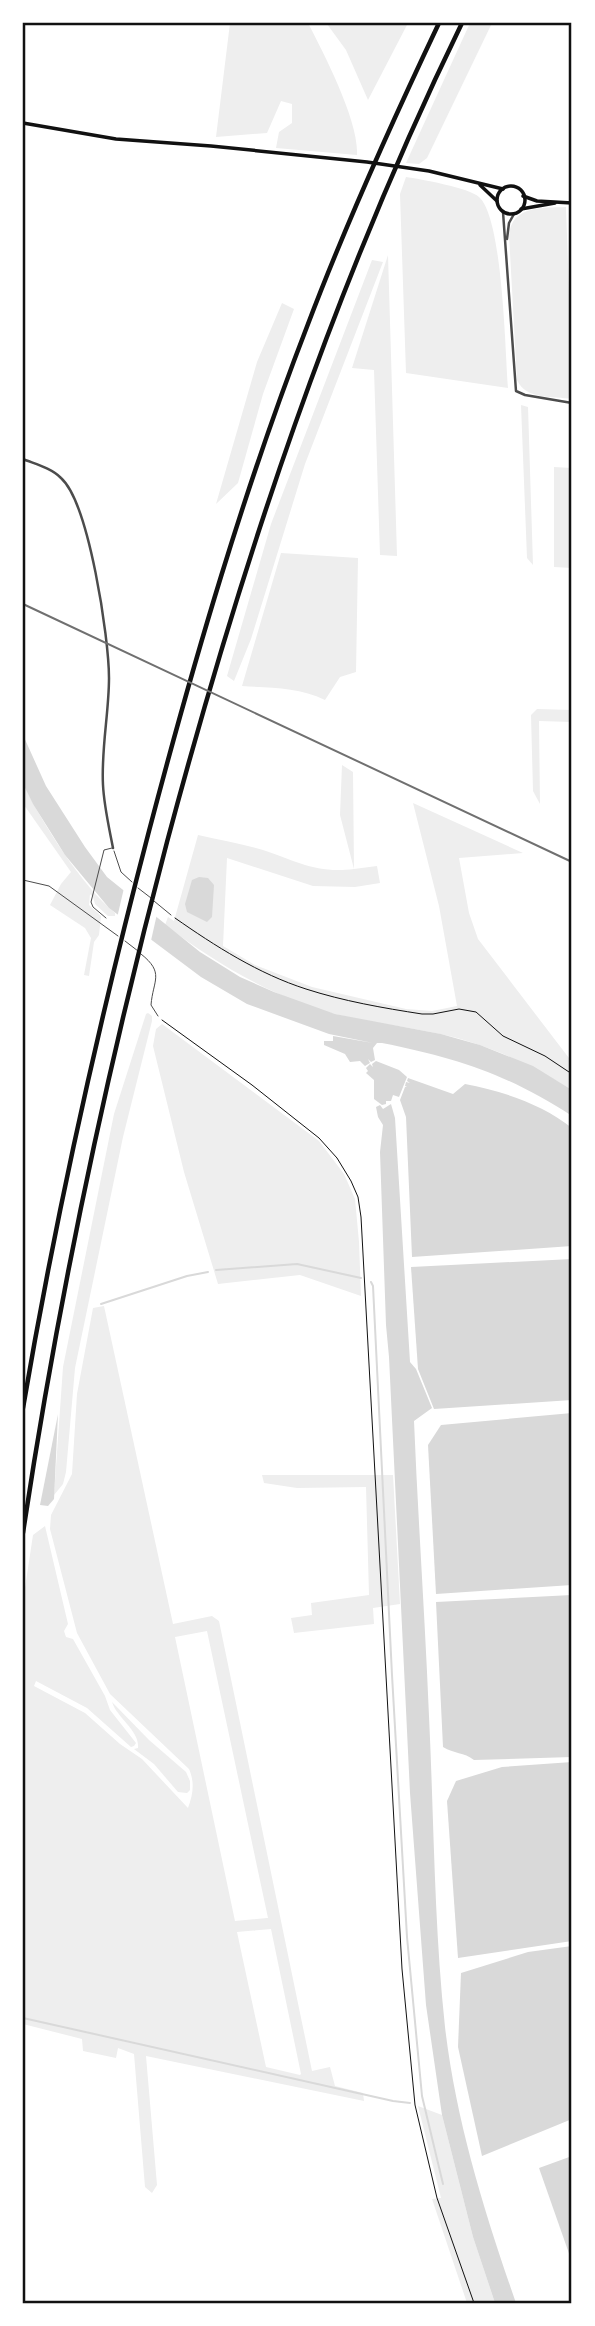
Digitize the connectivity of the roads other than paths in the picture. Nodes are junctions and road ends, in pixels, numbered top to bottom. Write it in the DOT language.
graph roads {
  1 [pos="439,23"];
  2 [pos="462,23"];
  3 [pos="23,123"];
  4 [pos="478,184"];
  5 [pos="503,189"];
  6 [pos="523,196"];
  7 [pos="497,202"];
  8 [pos="557,203"];
  9 [pos="572,203"];
  10 [pos="521,209"];
  11 [pos="503,212"];
  12 [pos="514,214"];
  13 [pos="506,242"];
  14 [pos="572,403"];
  15 [pos="23,459"];
  16 [pos="113,848"];
  17 [pos="23,880"];
  18 [pos="171,915"];
  19 [pos="106,918"];
  20 [pos="158,1017"];
  21 [pos="23,1408"];
  22 [pos="23,1532"];
  1 -- 21 [label="highway"];
  2 -- 22 [label="highway"];
  3 -- 4 [label="main road"];
  4 -- 5 [label="main road"];
  4 -- 7 [label="main road"];
  5 -- 6 [label="main road"];
  5 -- 7 [label="main road"];
  6 -- 8 [label="main road"];
  6 -- 10 [label="main road"];
  7 -- 11 [label="main road"];
  8 -- 9 [label="main road"];
  8 -- 10 [label="main road"];
  10 -- 12 [label="main road"];
  11 -- 12 [label="main road"];
  11 -- 13 [label="street"];
  12 -- 13 [label="street"];
  13 -- 14 [label="street"];
  15 -- 16 [label="street"];
  16 -- 18 [label="lane"];
  16 -- 19 [label="lane"];
  17 -- 20 [label="lane"];
}
